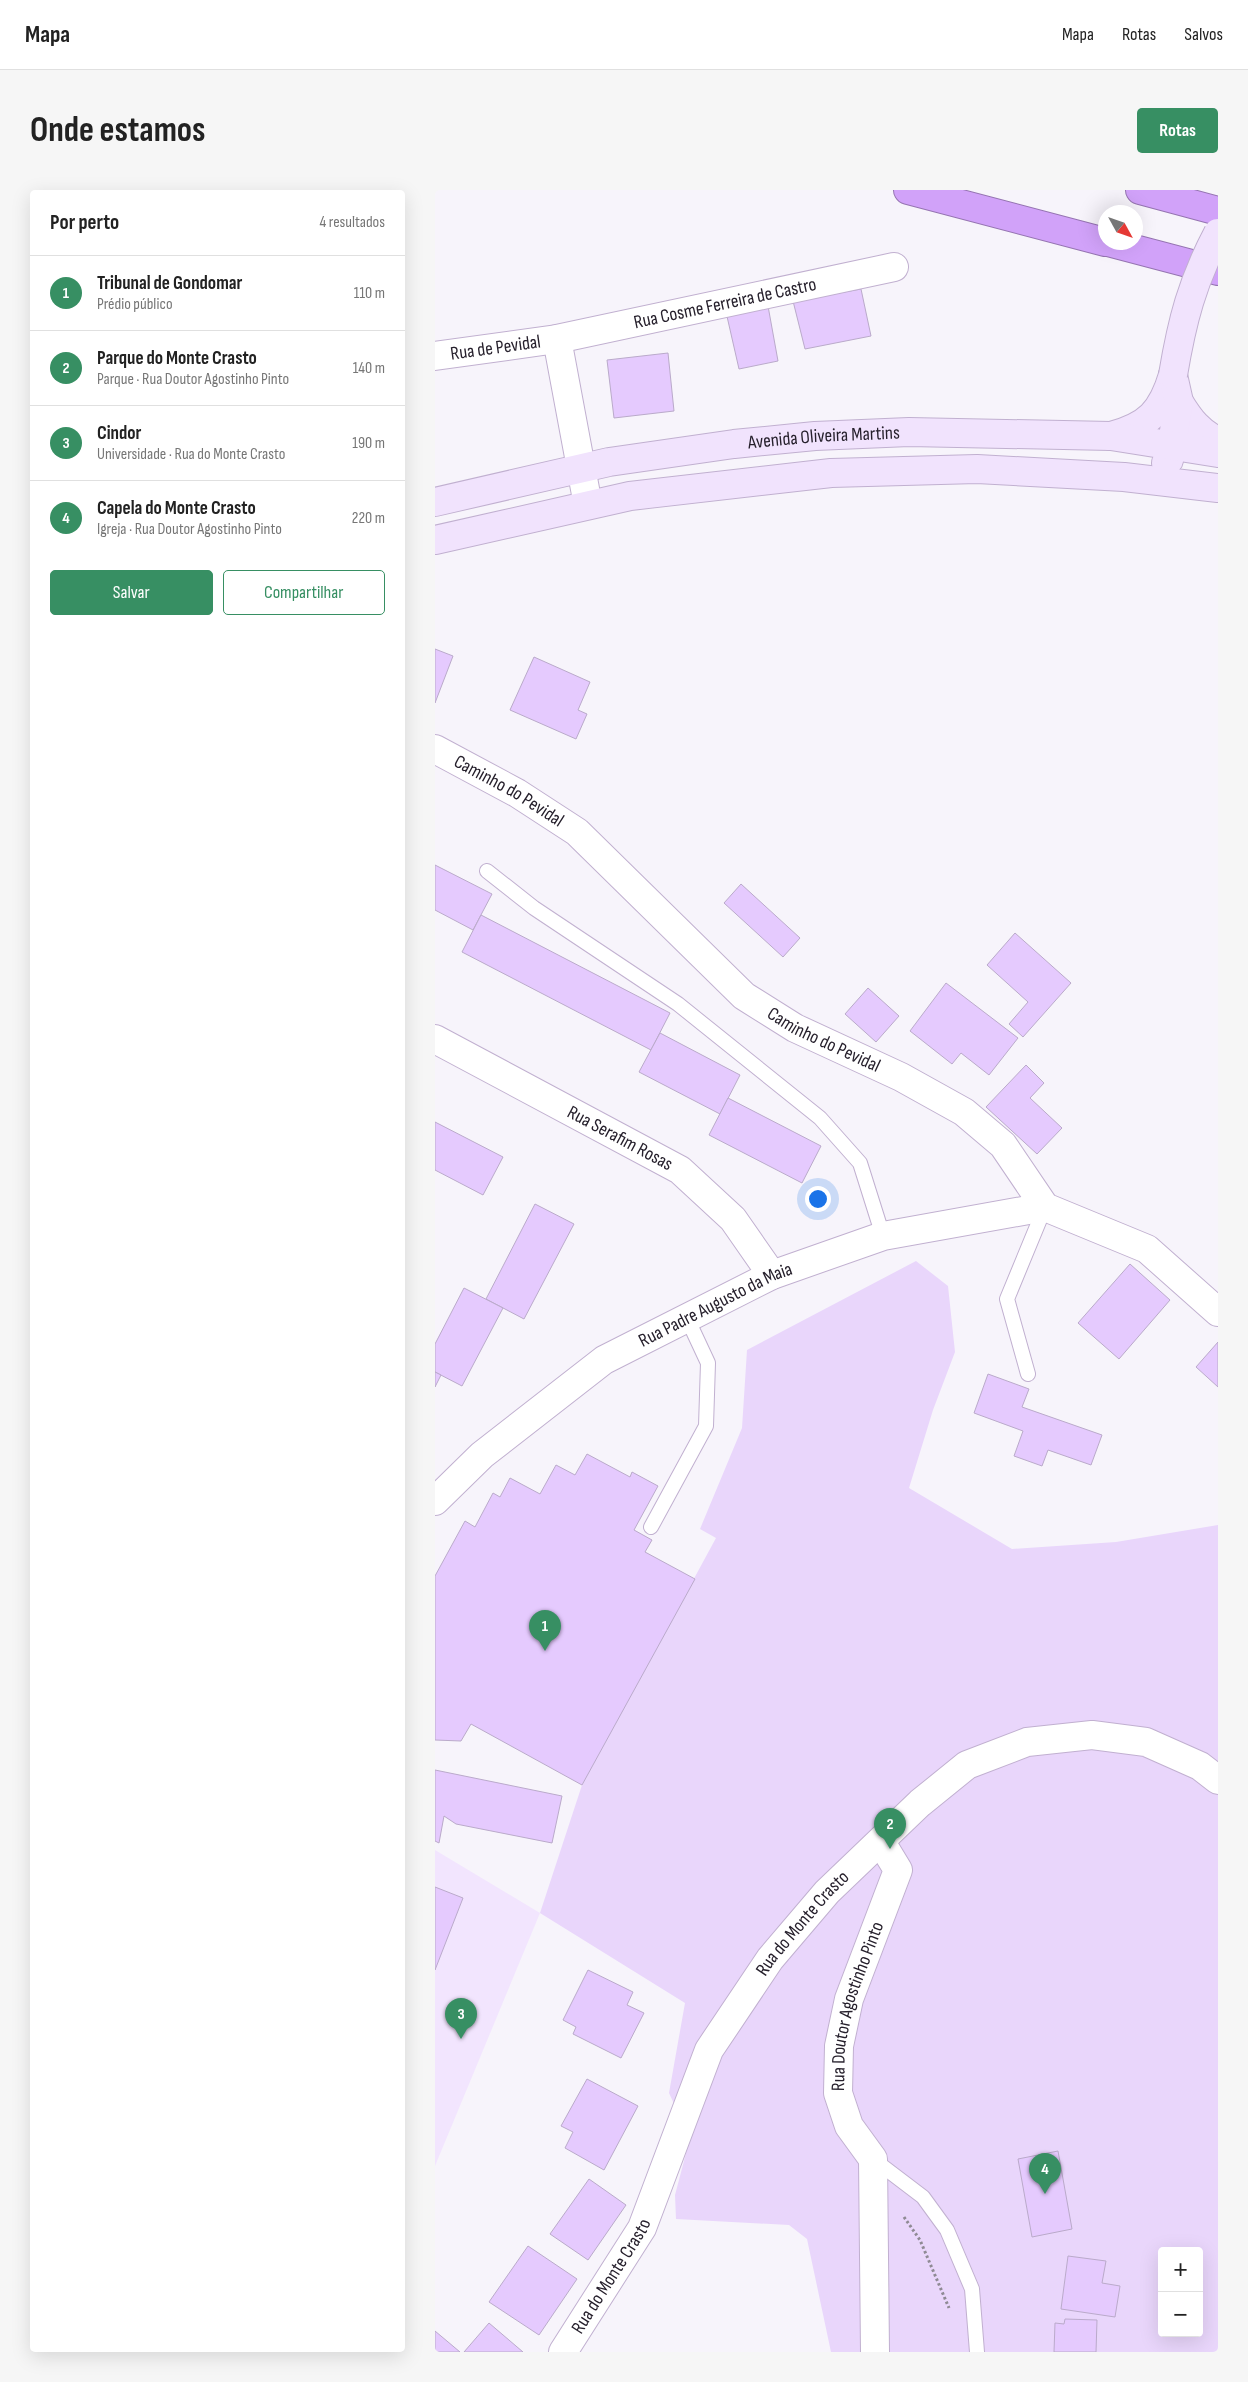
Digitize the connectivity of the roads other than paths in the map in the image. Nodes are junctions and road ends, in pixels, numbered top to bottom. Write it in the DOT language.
graph roads {
  1 [pos="908,190"];
  2 [pos="1140,190"];
  3 [pos="1218,211"];
  4 [pos="1218,233"];
  5 [pos="1098,240"];
  6 [pos="1138,250"];
  7 [pos="893,267"];
  8 [pos="1218,271"];
  9 [pos="557,339"];
  10 [pos="435,356"];
  11 [pos="1173,375"];
  12 [pos="1179,402"];
  13 [pos="1111,436"];
  14 [pos="1218,441"];
  15 [pos="1171,446"];
  16 [pos="1218,453"];
  17 [pos="581,468"];
  18 [pos="1058,474"];
  19 [pos="1218,488"];
  20 [pos="435,502"];
  21 [pos="588,505"];
  22 [pos="435,540"];
  23 [pos="435,749"];
  24 [pos="487,871"];
  25 [pos="435,1039"];
  26 [pos="1045,1206"];
  27 [pos="883,1236"];
  28 [pos="772,1276"];
  29 [pos="1218,1312"];
  30 [pos="687,1318"];
  31 [pos="1028,1374"];
  32 [pos="435,1501"];
  33 [pos="651,1527"];
  34 [pos="1218,1780"];
  35 [pos="881,1842"];
  36 [pos="873,2159"];
  37 [pos="563,2352"];
  38 [pos="875,2352"];
  39 [pos="977,2352"];
  1 -- 5 [label="highway"];
  2 -- 3 [label="highway"];
  4 -- 11 [label="main road, bridge"];
  6 -- 8 [label="highway"];
  7 -- 9 [label="street, Rua Cosme Ferreira de Castro"];
  9 -- 10 [label="street, Rua de Pevidal"];
  9 -- 17 [label="street"];
  11 -- 12 [label="main road"];
  11 -- 13 [label="main road"];
  12 -- 14 [label="main road"];
  12 -- 15 [label="main road"];
  13 -- 15 [label="main road, Avenida Oliveira Martins"];
  13 -- 17 [label="main road, Avenida Oliveira Martins"];
  15 -- 16 [label="main road, Avenida Oliveira Martins"];
  15 -- 18 [label="main road"];
  17 -- 20 [label="main road, Avenida Oliveira Martins"];
  17 -- 21 [label="street"];
  18 -- 19 [label="main road, Avenida Oliveira Martins"];
  18 -- 21 [label="main road, Avenida Oliveira Martins"];
  21 -- 22 [label="main road, Avenida Oliveira Martins"];
  23 -- 26 [label="street, Caminho do Pevidal"];
  24 -- 27 [label="lane"];
  25 -- 28 [label="street, Rua Serafim Rosas"];
  26 -- 27 [label="street, Rua Padre Augusto da Maia"];
  26 -- 29 [label="street"];
  26 -- 31 [label="lane"];
  27 -- 28 [label="street, Rua Padre Augusto da Maia"];
  28 -- 30 [label="street, Rua Padre Augusto da Maia"];
  30 -- 32 [label="street, Rua Padre Augusto da Maia"];
  30 -- 33 [label="lane"];
  34 -- 35 [label="street, Rua do Monte Crasto"];
  35 -- 36 [label="street, Rua Doutor Agostinho Pinto"];
  35 -- 37 [label="street, Rua do Monte Crasto"];
  36 -- 38 [label="street"];
  36 -- 39 [label="lane"];
}
